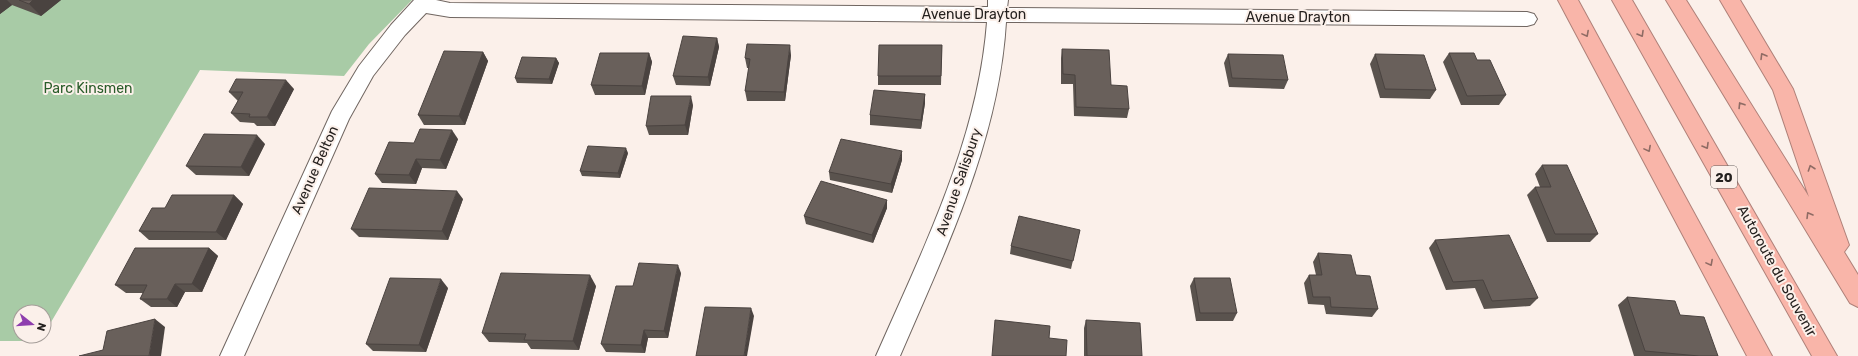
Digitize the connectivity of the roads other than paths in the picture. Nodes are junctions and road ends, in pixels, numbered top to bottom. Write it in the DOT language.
graph roads {
  1 [pos="1568,0"];
  2 [pos="1622,0"];
  3 [pos="1676,0"];
  4 [pos="1730,0"];
  5 [pos="424,2"];
  6 [pos="997,7"];
  7 [pos="1408,9"];
  8 [pos="1527,19"];
  9 [pos="1854,290"];
  10 [pos="232,356"];
  11 [pos="888,356"];
  12 [pos="1760,356"];
  13 [pos="1825,356"];
  1 -- 12 [label="highway, one-way"];
  2 -- 13 [label="highway, Autoroute du Souvenir / 20, one-way"];
  9 -- 3 [label="highway, one-way"];
  9 -- 4 [label="highway, one-way"];
  5 -- 6 [label="street, Avenue Drayton"];
  5 -- 10 [label="street, Avenue Belton"];
  6 -- 7 [label="street, Avenue Drayton"];
  6 -- 11 [label="street, Avenue Salisbury"];
  7 -- 8 [label="street, Avenue Drayton"];
}
